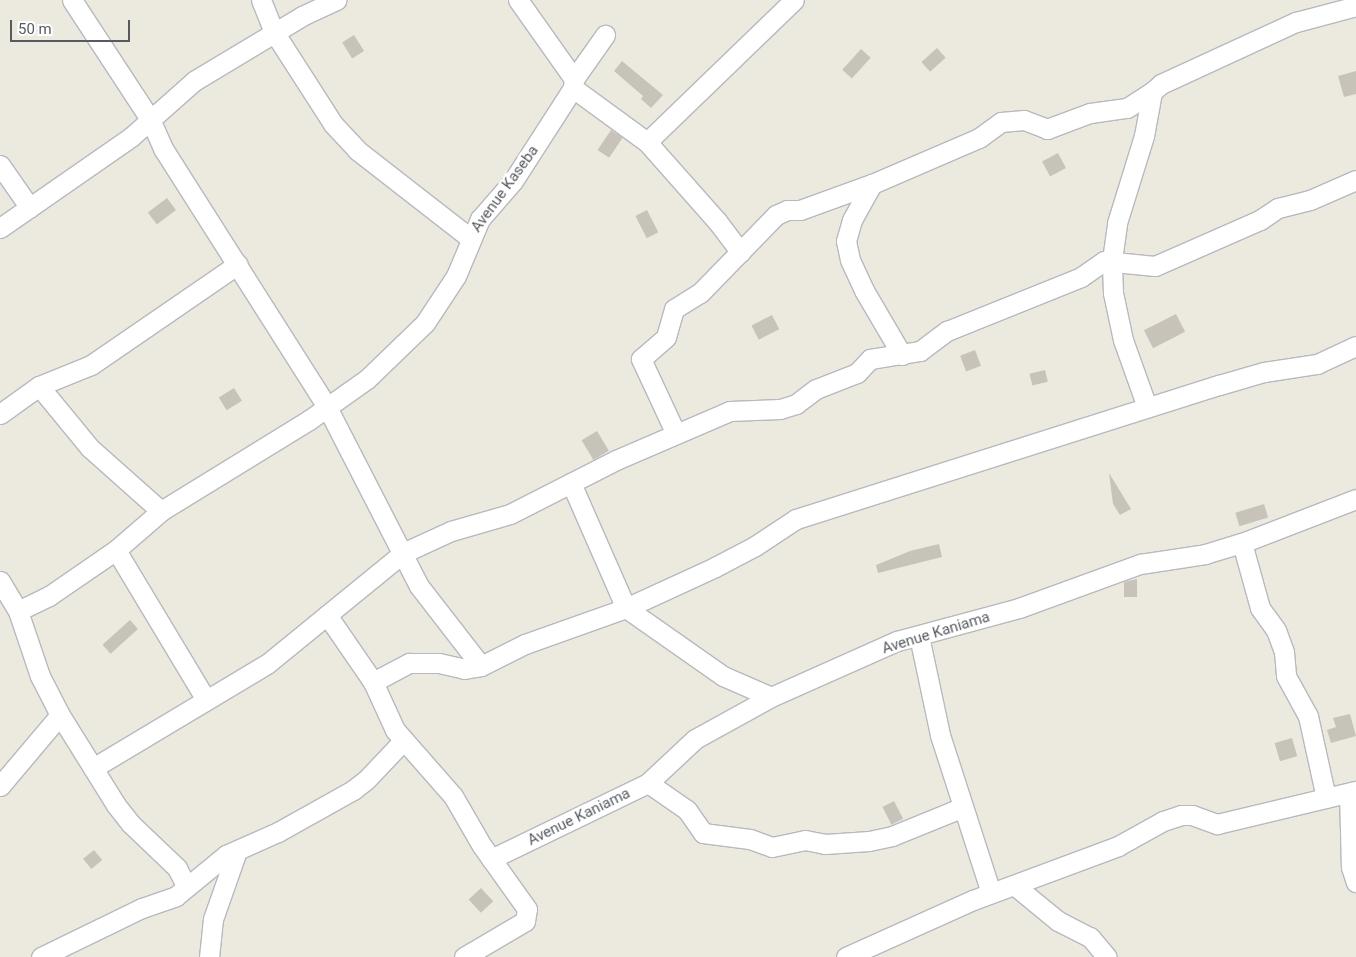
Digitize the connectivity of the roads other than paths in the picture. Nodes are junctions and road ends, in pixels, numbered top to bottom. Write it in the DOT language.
graph roads {
  1 [pos="72,0"];
  2 [pos="261,0"];
  3 [pos="337,0"];
  4 [pos="518,0"];
  5 [pos="794,0"];
  6 [pos="1356,6"];
  7 [pos="274,32"];
  8 [pos="605,35"];
  9 [pos="573,84"];
  10 [pos="1152,92"];
  11 [pos="150,119"];
  12 [pos="647,142"];
  13 [pos="0,165"];
  14 [pos="1356,180"];
  15 [pos="872,184"];
  16 [pos="30,208"];
  17 [pos="0,228"];
  18 [pos="470,238"];
  19 [pos="740,252"];
  20 [pos="1112,260"];
  21 [pos="238,264"];
  22 [pos="1356,346"];
  23 [pos="902,355"];
  24 [pos="39,386"];
  25 [pos="327,407"];
  26 [pos="1147,408"];
  27 [pos="0,414"];
  28 [pos="676,434"];
  29 [pos="571,483"];
  30 [pos="1356,499"];
  31 [pos="161,511"];
  32 [pos="1242,543"];
  33 [pos="116,550"];
  34 [pos="402,553"];
  35 [pos="0,581"];
  36 [pos="626,608"];
  37 [pos="18,612"];
  38 [pos="327,615"];
  39 [pos="919,636"];
  40 [pos="481,666"];
  41 [pos="373,682"];
  42 [pos="771,697"];
  43 [pos="206,700"];
  44 [pos="60,715"];
  45 [pos="403,741"];
  46 [pos="93,768"];
  47 [pos="648,782"];
  48 [pos="0,786"];
  49 [pos="1352,792"];
  50 [pos="1326,798"];
  51 [pos="961,808"];
  52 [pos="237,851"];
  53 [pos="491,859"];
  54 [pos="1356,882"];
  55 [pos="1014,885"];
  56 [pos="186,886"];
  57 [pos="991,894"];
  58 [pos="880,951"];
  59 [pos="64,952"];
  60 [pos="41,957"];
  61 [pos="210,957"];
  62 [pos="464,957"];
  63 [pos="846,957"];
  64 [pos="1108,957"];
  1 -- 11 [label="street"];
  2 -- 7 [label="street"];
  3 -- 7 [label="street"];
  4 -- 9 [label="street"];
  5 -- 12 [label="street"];
  6 -- 10 [label="street"];
  7 -- 11 [label="street"];
  7 -- 18 [label="street"];
  8 -- 9 [label="street, Avenue Kaseba"];
  9 -- 12 [label="street"];
  9 -- 18 [label="street, Avenue Kaseba"];
  10 -- 15 [label="street"];
  10 -- 20 [label="street"];
  11 -- 16 [label="street"];
  11 -- 21 [label="street"];
  12 -- 19 [label="street"];
  13 -- 16 [label="street"];
  14 -- 20 [label="street"];
  15 -- 19 [label="street"];
  15 -- 23 [label="street"];
  16 -- 17 [label="street"];
  18 -- 25 [label="street, Avenue Kaseba"];
  19 -- 28 [label="street"];
  20 -- 23 [label="street"];
  20 -- 26 [label="street"];
  21 -- 24 [label="street"];
  21 -- 25 [label="street"];
  22 -- 26 [label="street"];
  23 -- 28 [label="street"];
  24 -- 27 [label="street"];
  24 -- 31 [label="street"];
  25 -- 31 [label="street, Avenue Kaseba"];
  25 -- 34 [label="street"];
  26 -- 36 [label="street"];
  28 -- 29 [label="street"];
  29 -- 34 [label="street"];
  29 -- 36 [label="street"];
  30 -- 32 [label="street, Avenue Kaniama"];
  31 -- 33 [label="street, Avenue Kaseba"];
  32 -- 39 [label="street, Avenue Kaniama"];
  32 -- 50 [label="street"];
  33 -- 37 [label="street, Avenue Kaseba"];
  33 -- 43 [label="street"];
  34 -- 38 [label="street"];
  34 -- 40 [label="street"];
  35 -- 37 [label="street"];
  36 -- 40 [label="street"];
  36 -- 42 [label="street"];
  37 -- 44 [label="street"];
  38 -- 41 [label="street"];
  38 -- 43 [label="street"];
  39 -- 42 [label="street, Avenue Kaniama"];
  39 -- 51 [label="street"];
  40 -- 41 [label="street"];
  41 -- 45 [label="street"];
  42 -- 47 [label="street, Avenue Kaniama"];
  43 -- 46 [label="street"];
  44 -- 46 [label="street"];
  44 -- 48 [label="street"];
  45 -- 52 [label="street"];
  45 -- 53 [label="street"];
  46 -- 56 [label="street"];
  47 -- 51 [label="street"];
  47 -- 53 [label="street, Avenue Kaniama"];
  49 -- 50 [label="street"];
  49 -- 54 [label="street"];
  50 -- 55 [label="street"];
  51 -- 57 [label="street"];
  52 -- 56 [label="street"];
  52 -- 61 [label="street"];
  53 -- 62 [label="street"];
  55 -- 57 [label="street"];
  55 -- 64 [label="street"];
  56 -- 59 [label="street"];
  57 -- 58 [label="street"];
  58 -- 63 [label="street"];
  59 -- 60 [label="street"];
}
